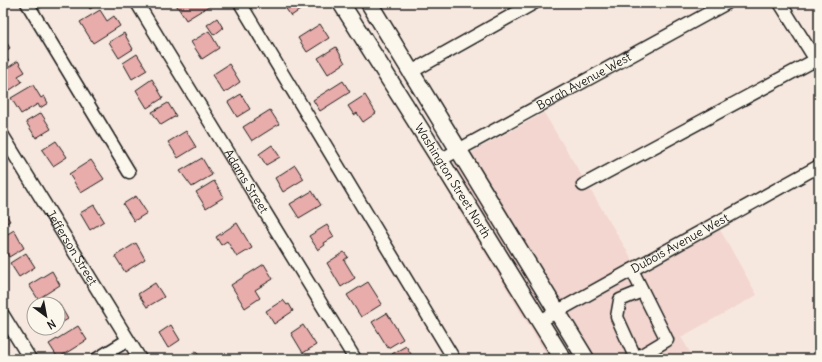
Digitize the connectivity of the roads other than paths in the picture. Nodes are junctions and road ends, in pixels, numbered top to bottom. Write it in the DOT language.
graph roads {
  1 [pos="27,3"];
  2 [pos="136,3"];
  3 [pos="240,3"];
  4 [pos="341,3"];
  5 [pos="369,3"];
  6 [pos="534,3"];
  7 [pos="727,3"];
  8 [pos="780,3"];
  9 [pos="818,61"];
  10 [pos="411,72"];
  11 [pos="3,136"];
  12 [pos="458,150"];
  13 [pos="440,160"];
  14 [pos="819,166"];
  15 [pos="129,172"];
  16 [pos="583,185"];
  17 [pos="632,270"];
  18 [pos="642,291"];
  19 [pos="557,312"];
  20 [pos="3,315"];
  21 [pos="540,321"];
  22 [pos="128,340"];
  23 [pos="30,359"];
  24 [pos="97,359"];
  25 [pos="140,359"];
  26 [pos="355,359"];
  27 [pos="454,359"];
  28 [pos="563,359"];
  29 [pos="586,359"];
  30 [pos="635,359"];
  1 -- 15 [label="street"];
  2 -- 26 [label="street, Adams Street"];
  3 -- 27 [label="street"];
  4 -- 13 [label="main road, Washington Street North"];
  5 -- 10 [label="main road, Washington Street North"];
  6 -- 10 [label="street"];
  7 -- 12 [label="street, Borah Avenue West"];
  8 -- 9 [label="street"];
  9 -- 16 [label="street"];
  10 -- 12 [label="main road, Washington Street North"];
  11 -- 22 [label="street, Jefferson Street"];
  12 -- 13 [label="street, Borah Avenue West"];
  12 -- 19 [label="main road, Washington Street North"];
  13 -- 21 [label="main road, Washington Street North"];
  14 -- 17 [label="street, Dubois Avenue West"];
  17 -- 18 [label="street"];
  17 -- 19 [label="street, Dubois Avenue West"];
  18 -- 30 [label="street"];
  18 -- 30 [label="street"];
  19 -- 21 [label="street, Dubois Avenue West"];
  19 -- 29 [label="main road, Washington Street North"];
  20 -- 23 [label="street"];
  21 -- 28 [label="main road, Washington Street North"];
  22 -- 24 [label="street"];
  22 -- 25 [label="street, Jefferson Street"];
}
